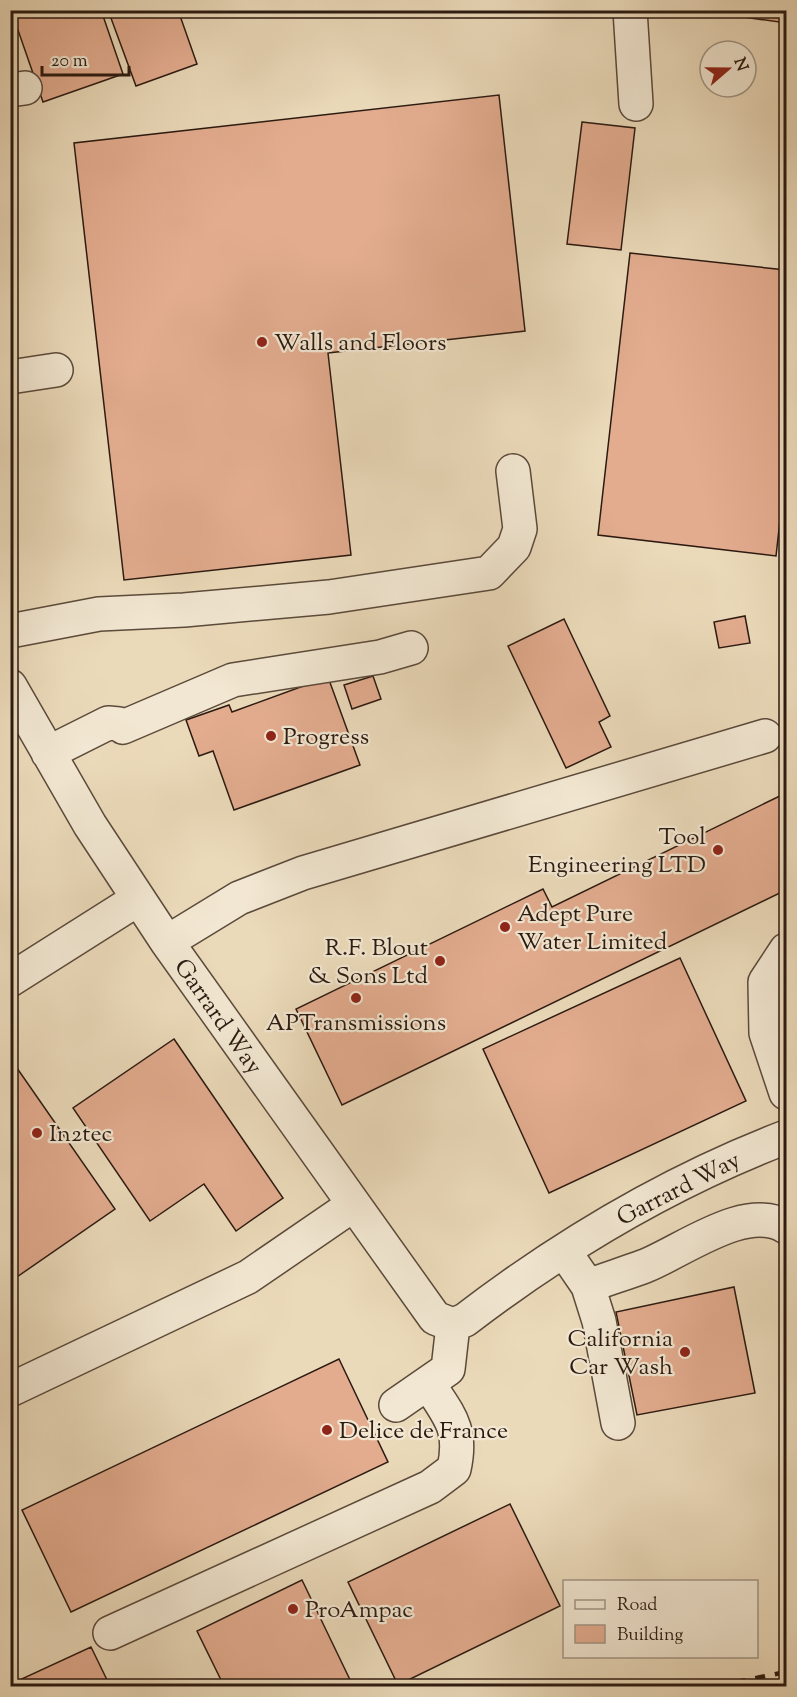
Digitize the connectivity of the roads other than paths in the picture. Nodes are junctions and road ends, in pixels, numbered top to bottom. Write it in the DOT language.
graph roads {
  1 [pos="630,10"];
  2 [pos="636,104"];
  3 [pos="56,370"];
  4 [pos="10,376"];
  5 [pos="513,471"];
  6 [pos="10,631"];
  7 [pos="411,648"];
  8 [pos="10,686"];
  9 [pos="765,736"];
  10 [pos="48,753"];
  11 [pos="138,899"];
  12 [pos="167,942"];
  13 [pos="786,950"];
  14 [pos="10,980"];
  15 [pos="786,1093"];
  16 [pos="786,1137"];
  17 [pos="353,1205"];
  18 [pos="786,1227"];
  19 [pos="564,1251"];
  20 [pos="588,1286"];
  21 [pos="453,1325"];
  22 [pos="428,1383"];
  23 [pos="10,1390"];
  24 [pos="396,1405"];
  25 [pos="618,1424"];
  26 [pos="110,1633"];
  1 -- 2 [label="street"];
  3 -- 4 [label="street"];
  5 -- 6 [label="street"];
  7 -- 10 [label="street"];
  8 -- 10 [label="street, Garrard Way"];
  9 -- 12 [label="street"];
  10 -- 11 [label="street, Garrard Way"];
  11 -- 12 [label="street, Garrard Way"];
  11 -- 14 [label="street"];
  12 -- 17 [label="street, Garrard Way"];
  13 -- 15 [label="street"];
  16 -- 19 [label="street, Garrard Way"];
  17 -- 21 [label="street, Garrard Way"];
  17 -- 23 [label="street"];
  18 -- 20 [label="street"];
  19 -- 20 [label="street"];
  19 -- 21 [label="street, Garrard Way"];
  20 -- 25 [label="street"];
  21 -- 22 [label="street"];
  22 -- 24 [label="street"];
  22 -- 26 [label="street"];
}
